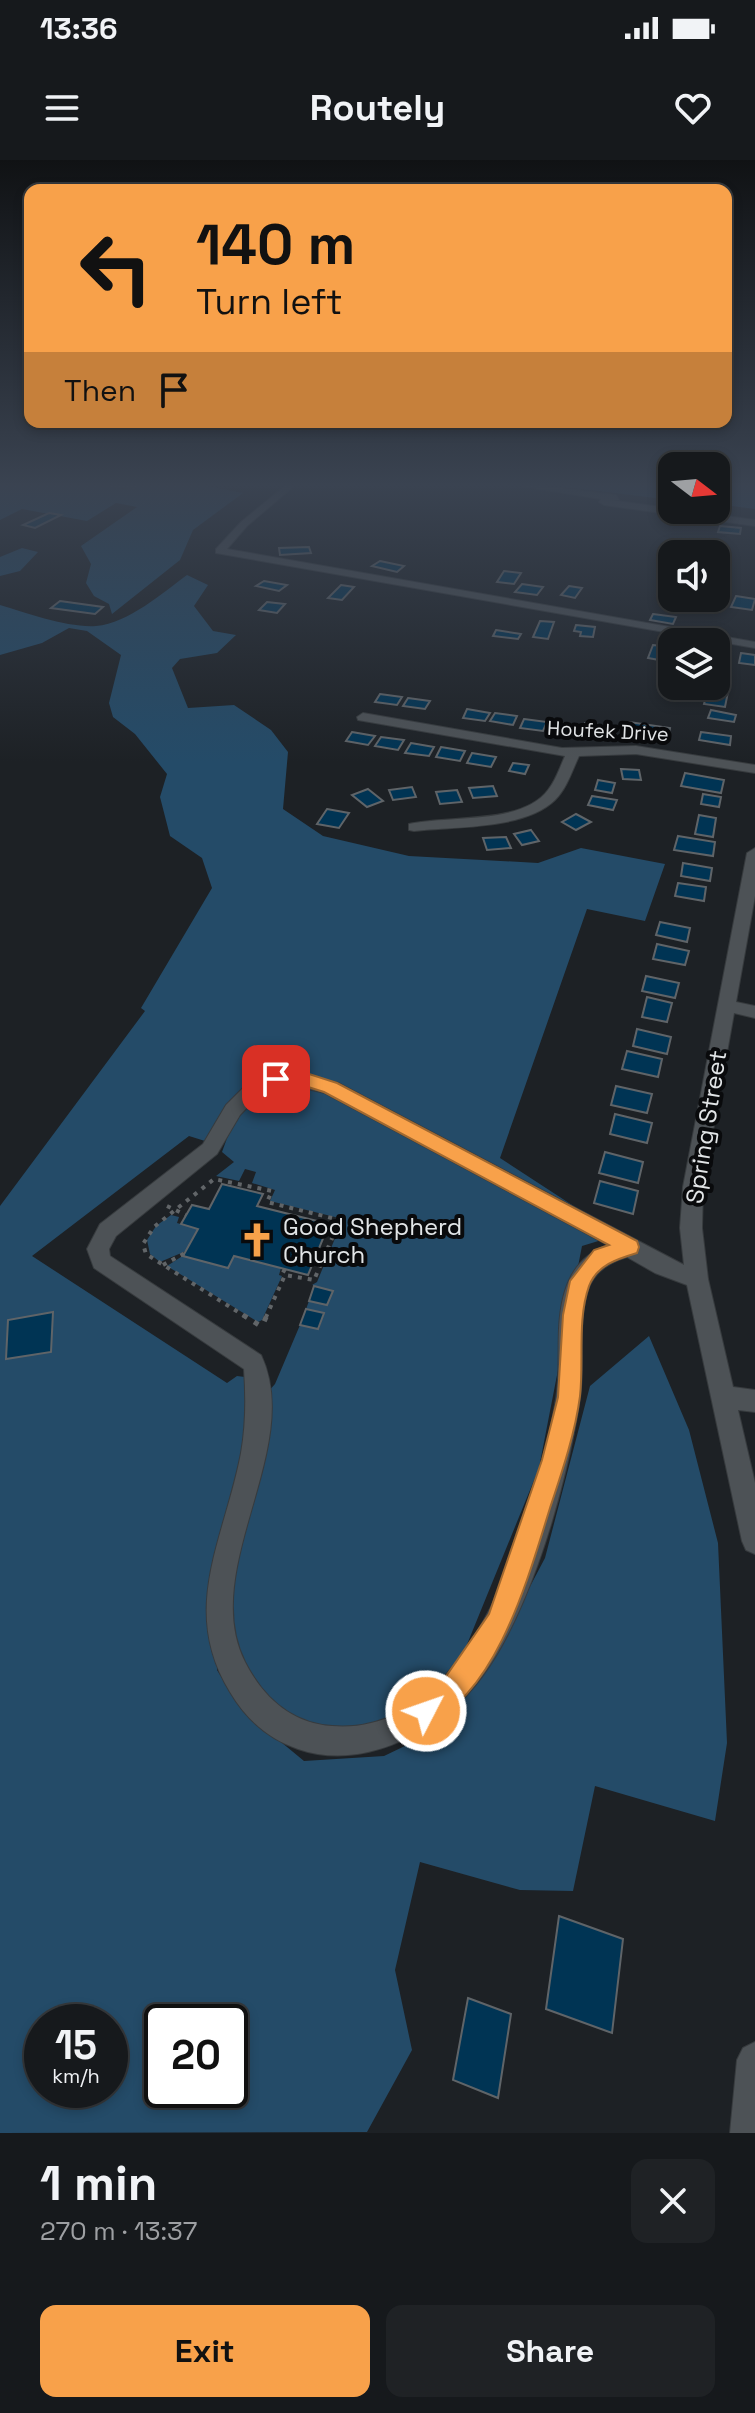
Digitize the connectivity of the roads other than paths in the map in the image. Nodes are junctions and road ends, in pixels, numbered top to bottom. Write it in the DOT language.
graph roads {
  1 [pos="374,578"];
  2 [pos="755,645"];
  3 [pos="363,717"];
  4 [pos="573,754"];
  5 [pos="755,769"];
  6 [pos="414,827"];
  7 [pos="755,853"];
  8 [pos="725,1005"];
  9 [pos="755,1012"];
  10 [pos="630,1247"];
  11 [pos="697,1279"];
  12 [pos="722,1396"];
  13 [pos="755,1401"];
  14 [pos="755,1541"];
  15 [pos="755,2060"];
  16 [pos="748,2133"];
  1 -- 2 [label="street"];
  3 -- 4 [label="street, Houfek Drive"];
  4 -- 5 [label="street, Houfek Drive"];
  4 -- 6 [label="street"];
  7 -- 8 [label="street, Spring Street"];
  8 -- 9 [label="street"];
  8 -- 11 [label="street, Spring Street"];
  10 -- 10 [label="street"];
  10 -- 11 [label="street"];
  11 -- 12 [label="street, Spring Street"];
  12 -- 13 [label="street"];
  12 -- 14 [label="street, Spring Street"];
  15 -- 16 [label="street"];
}
